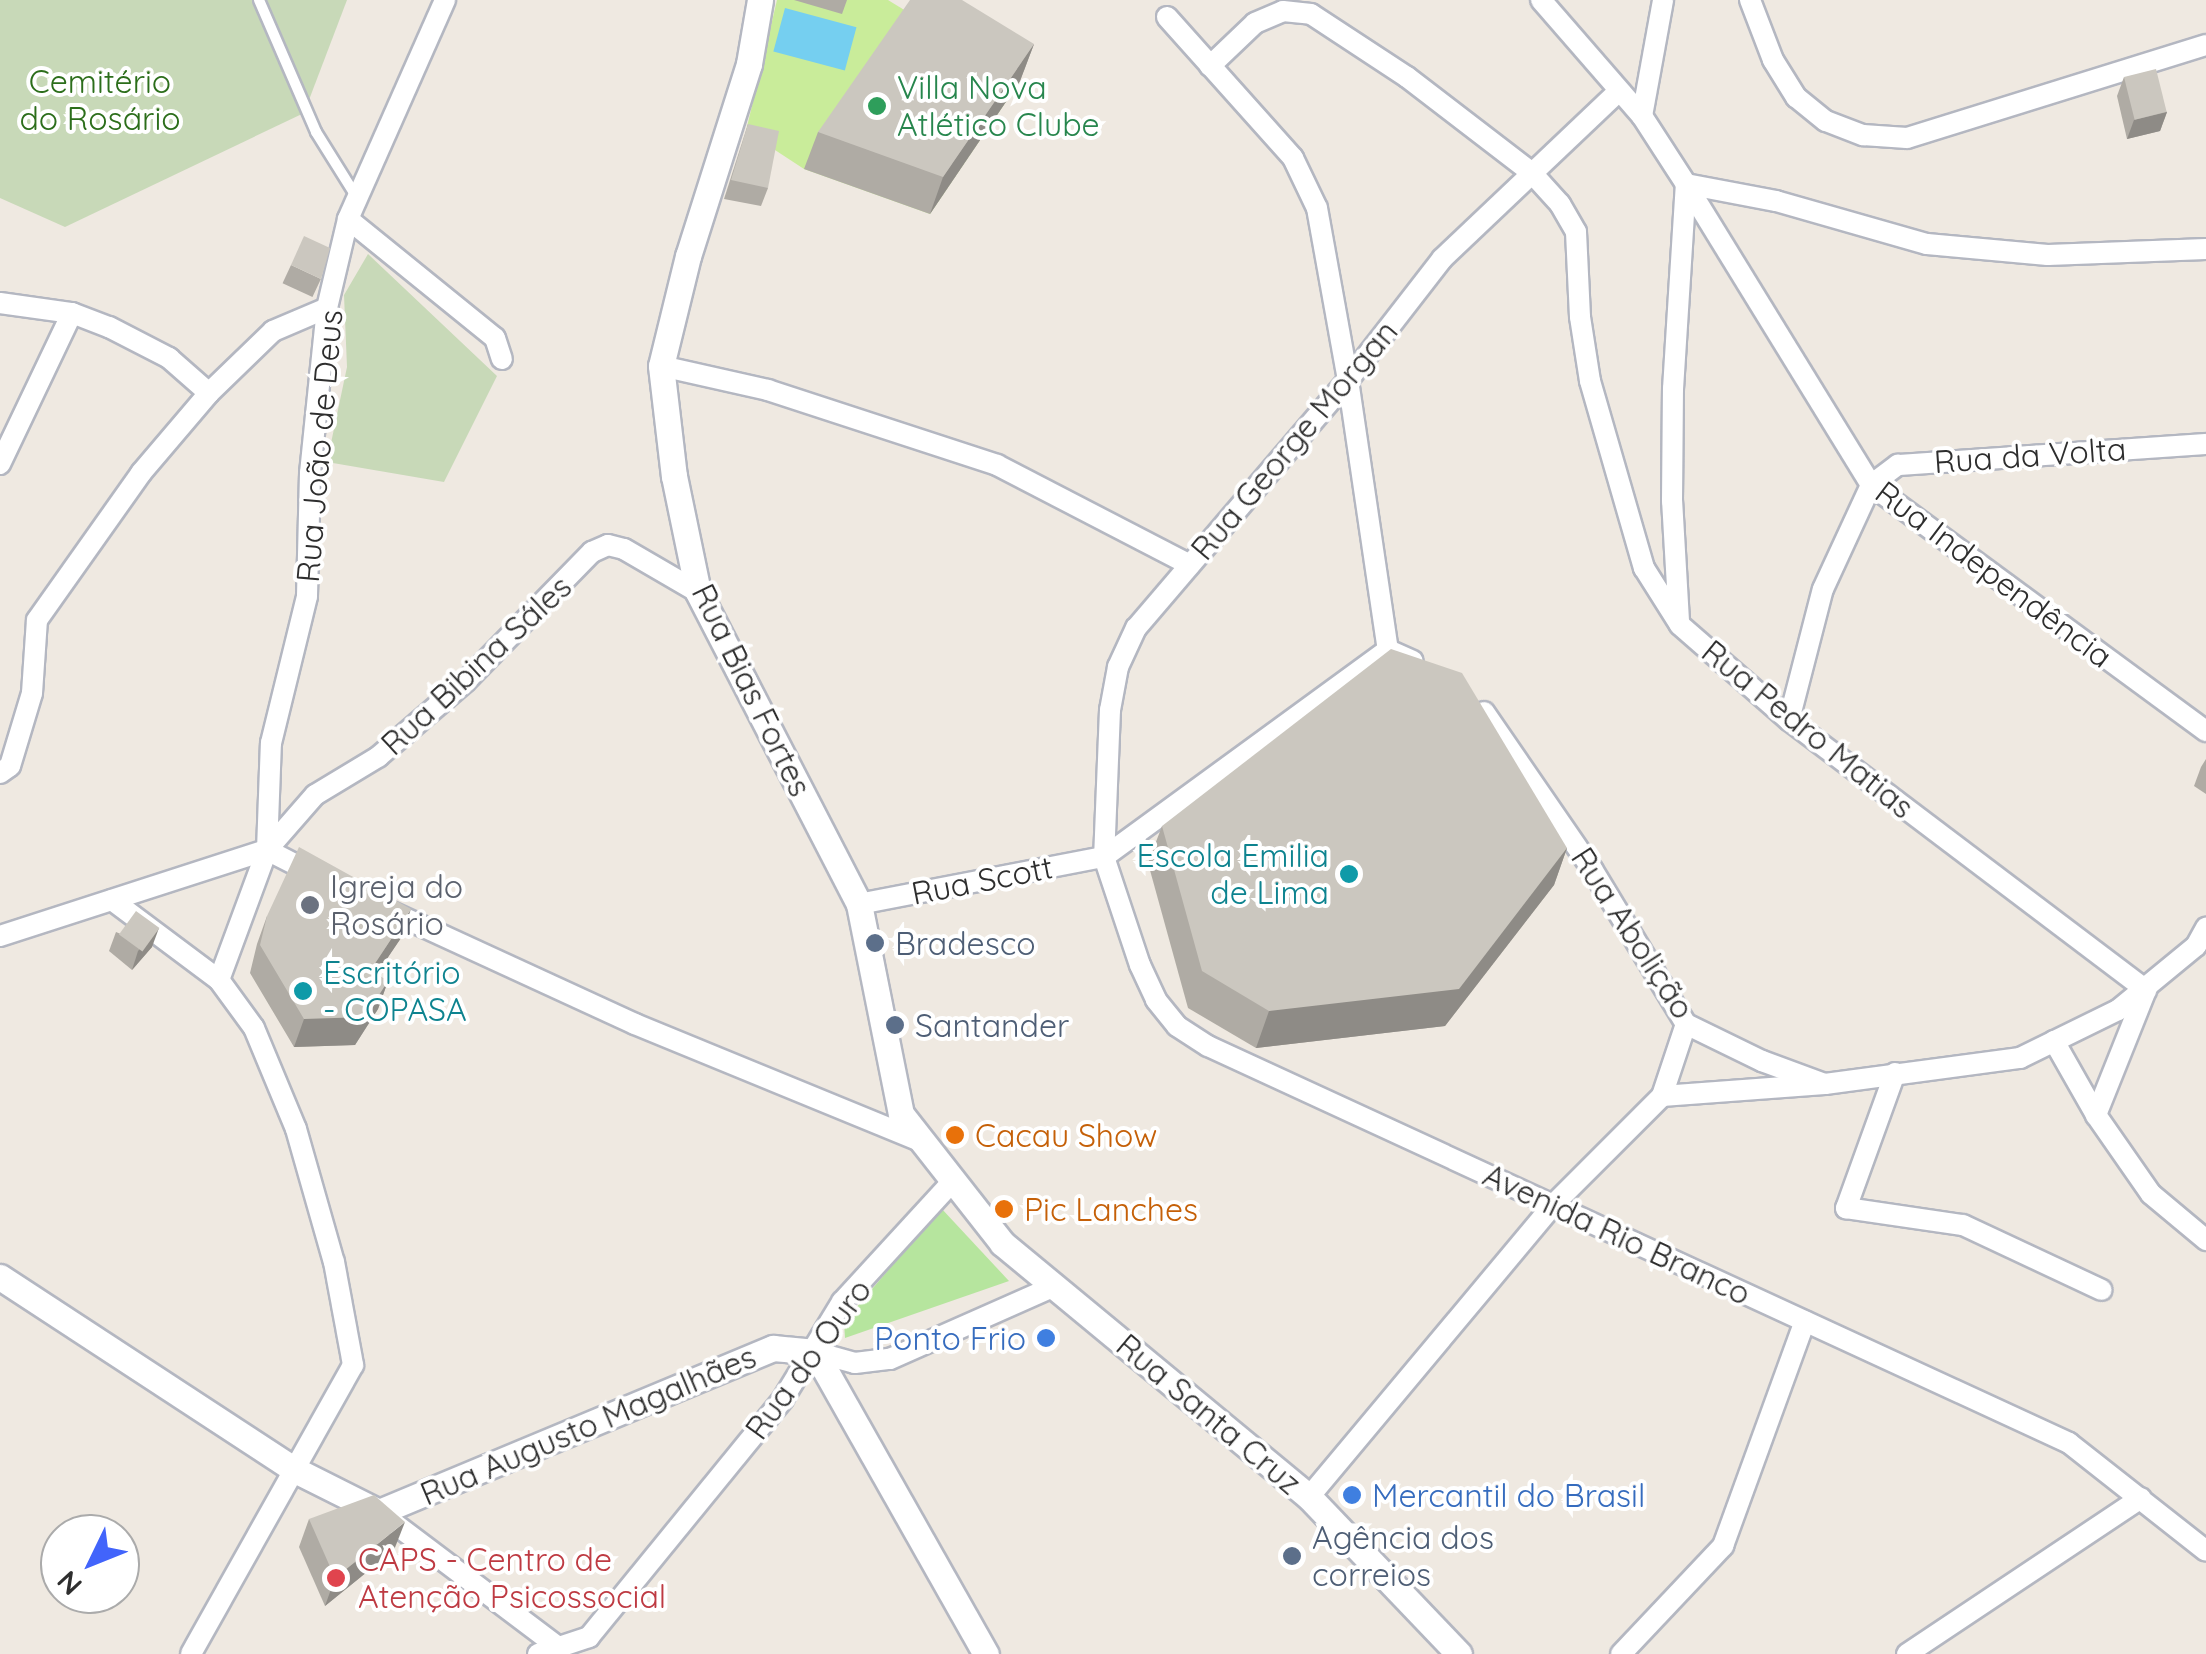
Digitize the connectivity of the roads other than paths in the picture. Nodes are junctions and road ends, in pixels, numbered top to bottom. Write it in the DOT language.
graph roads {
  1 [pos="259,0"];
  2 [pos="445,0"];
  3 [pos="760,0"];
  4 [pos="1541,0"];
  5 [pos="1663,0"];
  6 [pos="1750,0"];
  7 [pos="1167,17"];
  8 [pos="2206,44"];
  9 [pos="1210,66"];
  10 [pos="1620,91"];
  11 [pos="1642,116"];
  12 [pos="1530,172"];
  13 [pos="1686,184"];
  14 [pos="358,199"];
  15 [pos="348,219"];
  16 [pos="2206,249"];
  17 [pos="0,304"];
  18 [pos="328,308"];
  19 [pos="72,313"];
  20 [pos="502,358"];
  21 [pos="661,366"];
  22 [pos="1348,380"];
  23 [pos="208,393"];
  24 [pos="2206,444"];
  25 [pos="0,464"];
  26 [pos="1871,485"];
  27 [pos="1190,564"];
  28 [pos="698,592"];
  29 [pos="1680,625"];
  30 [pos="1388,650"];
  31 [pos="1442,674"];
  32 [pos="1472,701"];
  33 [pos="1789,720"];
  34 [pos="2206,731"];
  35 [pos="0,773"];
  36 [pos="266,850"];
  37 [pos="1104,857"];
  38 [pos="331,882"];
  39 [pos="363,898"];
  40 [pos="112,900"];
  41 [pos="859,904"];
  42 [pos="2206,928"];
  43 [pos="0,936"];
  44 [pos="219,980"];
  45 [pos="2146,990"];
  46 [pos="1686,1024"];
  47 [pos="2054,1041"];
  48 [pos="1896,1072"];
  49 [pos="1824,1084"];
  50 [pos="1662,1096"];
  51 [pos="2096,1115"];
  52 [pos="918,1140"];
  53 [pos="952,1182"];
  54 [pos="1554,1204"];
  55 [pos="2206,1240"];
  56 [pos="0,1277"];
  57 [pos="1055,1286"];
  58 [pos="2102,1290"];
  59 [pos="1805,1321"];
  60 [pos="815,1352"];
  61 [pos="295,1470"];
  62 [pos="1308,1497"];
  63 [pos="2141,1498"];
  64 [pos="379,1512"];
  65 [pos="2206,1552"];
  66 [pos="547,1650"];
  67 [pos="191,1654"];
  68 [pos="986,1654"];
  69 [pos="1459,1654"];
  70 [pos="1621,1654"];
  71 [pos="1908,1654"];
  1 -- 14 [label="lane"];
  2 -- 14 [label="street, Rua João de Deus"];
  3 -- 21 [label="street, Rua Bias Fortes"];
  4 -- 10 [label="street, Rua Independência"];
  5 -- 11 [label="street"];
  6 -- 8 [label="street"];
  7 -- 9 [label="street"];
  9 -- 12 [label="street"];
  9 -- 22 [label="street"];
  10 -- 11 [label="street, Rua Independência"];
  10 -- 12 [label="street, Rua George Morgan"];
  11 -- 13 [label="street, Rua Independência"];
  12 -- 22 [label="street, Rua George Morgan"];
  12 -- 29 [label="street"];
  13 -- 16 [label="street"];
  13 -- 26 [label="street, Rua Independência"];
  13 -- 29 [label="street, Rua Pedro Matias"];
  14 -- 15 [label="street, Rua João de Deus"];
  15 -- 18 [label="street, Rua João de Deus"];
  15 -- 20 [label="street"];
  17 -- 19 [label="street"];
  18 -- 23 [label="street"];
  18 -- 36 [label="street, Rua João de Deus"];
  19 -- 23 [label="street"];
  19 -- 25 [label="street"];
  21 -- 27 [label="street"];
  21 -- 28 [label="street, Rua Bias Fortes"];
  22 -- 27 [label="street, Rua George Morgan"];
  22 -- 30 [label="street"];
  23 -- 35 [label="street"];
  24 -- 26 [label="street, Rua da Volta"];
  26 -- 33 [label="street"];
  26 -- 34 [label="street, Rua Independência"];
  27 -- 37 [label="street, Rua George Morgan"];
  28 -- 36 [label="street, Rua Bibina Sáles"];
  28 -- 41 [label="street, Rua Bias Fortes"];
  29 -- 33 [label="street, Rua Pedro Matias"];
  30 -- 31 [label="street"];
  30 -- 37 [label="street"];
  32 -- 46 [label="street, Rua Abolição"];
  33 -- 45 [label="street, Rua Pedro Matias"];
  36 -- 38 [label="street"];
  36 -- 40 [label="street"];
  36 -- 44 [label="street"];
  37 -- 41 [label="street, Rua Scott"];
  37 -- 54 [label="street, Avenida Rio Branco"];
  39 -- 52 [label="street"];
  40 -- 43 [label="street"];
  40 -- 44 [label="street"];
  41 -- 52 [label="street, Rua Bias Fortes"];
  42 -- 45 [label="street, Rua Abolição"];
  44 -- 61 [label="street"];
  45 -- 47 [label="street, Rua Abolição"];
  45 -- 51 [label="street"];
  46 -- 49 [label="street, Rua Abolição"];
  46 -- 50 [label="street"];
  47 -- 48 [label="street, Rua Abolição"];
  47 -- 51 [label="street"];
  48 -- 49 [label="street, Rua Abolição"];
  48 -- 58 [label="street"];
  49 -- 50 [label="street"];
  50 -- 54 [label="street"];
  51 -- 55 [label="street"];
  52 -- 53 [label="street, Rua Bias Fortes"];
  53 -- 57 [label="street, Rua Santa Cruz"];
  53 -- 60 [label="street, Rua do Ouro"];
  54 -- 59 [label="street, Avenida Rio Branco"];
  54 -- 62 [label="street"];
  56 -- 61 [label="street, Rua Augusto Magalhães"];
  57 -- 60 [label="street, Rua Augusto Magalhães"];
  57 -- 62 [label="street, Rua Santa Cruz"];
  59 -- 63 [label="street, Avenida Rio Branco"];
  59 -- 70 [label="street"];
  60 -- 64 [label="street, Rua Augusto Magalhães"];
  60 -- 66 [label="street, Rua do Ouro"];
  60 -- 68 [label="street"];
  61 -- 64 [label="street, Rua Augusto Magalhães"];
  61 -- 67 [label="street"];
  62 -- 69 [label="street, Rua Santa Cruz"];
  63 -- 65 [label="street, Avenida Rio Branco"];
  63 -- 71 [label="street"];
  64 -- 66 [label="street"];
}
